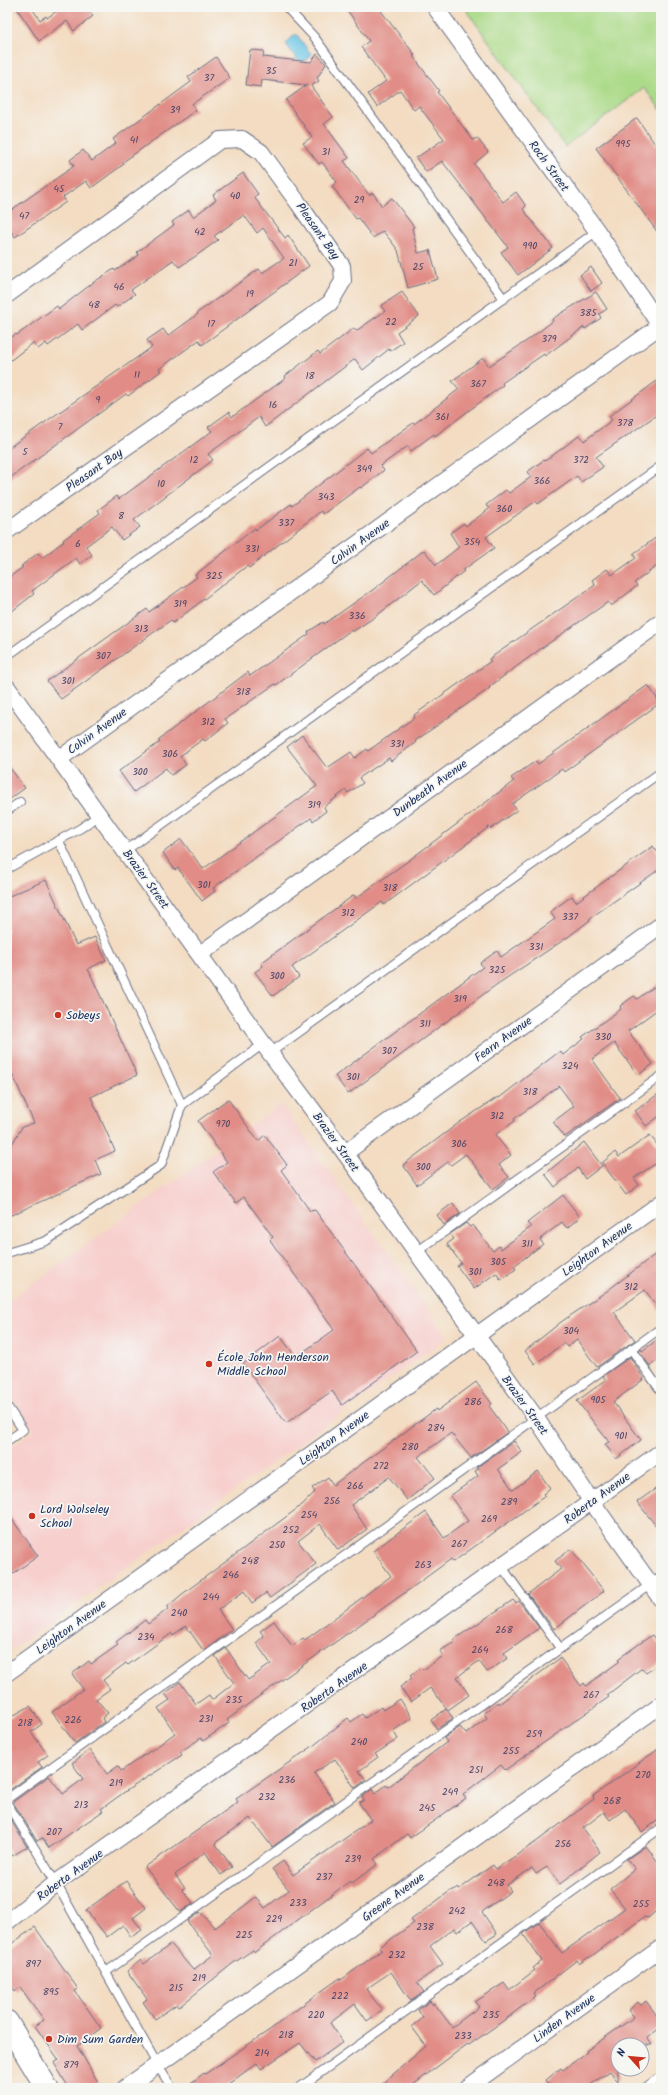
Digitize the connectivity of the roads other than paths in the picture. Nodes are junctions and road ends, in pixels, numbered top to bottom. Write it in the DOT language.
graph roads {
  1 [pos="286,7"];
  2 [pos="435,7"];
  3 [pos="597,231"];
  4 [pos="7,295"];
  5 [pos="504,299"];
  6 [pos="661,326"];
  7 [pos="661,466"];
  8 [pos="7,531"];
  9 [pos="661,622"];
  10 [pos="7,656"];
  11 [pos="7,687"];
  12 [pos="59,759"];
  13 [pos="661,772"];
  14 [pos="20,802"];
  15 [pos="7,811"];
  16 [pos="99,815"];
  17 [pos="59,841"];
  18 [pos="125,851"];
  19 [pos="7,869"];
  20 [pos="661,925"];
  21 [pos="200,954"];
  22 [pos="266,1048"];
  23 [pos="661,1076"];
  24 [pos="182,1105"];
  25 [pos="345,1153"];
  26 [pos="661,1203"];
  27 [pos="7,1253"];
  28 [pos="415,1253"];
  29 [pos="661,1328"];
  30 [pos="476,1336"];
  31 [pos="631,1349"];
  32 [pos="661,1391"];
  33 [pos="7,1406"];
  34 [pos="536,1418"];
  35 [pos="7,1441"];
  36 [pos="661,1452"];
  37 [pos="592,1502"];
  38 [pos="502,1567"];
  39 [pos="656,1581"];
  40 [pos="661,1599"];
  41 [pos="560,1648"];
  42 [pos="7,1673"];
  43 [pos="661,1705"];
  44 [pos="7,1799"];
  45 [pos="7,1803"];
  46 [pos="661,1828"];
  47 [pos="56,1883"];
  48 [pos="7,1922"];
  49 [pos="661,1948"];
  50 [pos="106,1972"];
  51 [pos="7,2022"];
  52 [pos="158,2066"];
  53 [pos="661,2076"];
  54 [pos="47,2088"];
  55 [pos="125,2088"];
  56 [pos="172,2088"];
  57 [pos="299,2088"];
  58 [pos="467,2088"];
  59 [pos="645,2088"];
  1 -- 5 [label="lane"];
  2 -- 3 [label="street, Roch Street"];
  3 -- 5 [label="lane"];
  3 -- 6 [label="street, Roch Street"];
  4 -- 8 [label="street, Pleasant Bay"];
  5 -- 10 [label="lane"];
  6 -- 12 [label="street, Colvin Avenue"];
  7 -- 18 [label="lane"];
  9 -- 21 [label="street, Dunbeath Avenue"];
  11 -- 12 [label="street, Brazier Street"];
  12 -- 16 [label="street, Brazier Street"];
  13 -- 22 [label="lane"];
  14 -- 15 [label="lane"];
  16 -- 17 [label="lane"];
  16 -- 18 [label="street, Brazier Street"];
  17 -- 19 [label="lane"];
  17 -- 24 [label="lane"];
  18 -- 21 [label="street, Brazier Street"];
  20 -- 25 [label="street, Fearn Avenue"];
  21 -- 22 [label="street, Brazier Street"];
  22 -- 24 [label="lane"];
  22 -- 25 [label="street, Brazier Street"];
  23 -- 28 [label="lane"];
  24 -- 27 [label="lane"];
  25 -- 28 [label="street, Brazier Street"];
  26 -- 30 [label="street, Leighton Avenue"];
  28 -- 30 [label="street, Brazier Street"];
  29 -- 31 [label="lane"];
  30 -- 34 [label="street, Brazier Street"];
  30 -- 42 [label="street, Leighton Avenue"];
  31 -- 32 [label="lane"];
  31 -- 34 [label="lane"];
  33 -- 35 [label="lane"];
  34 -- 37 [label="street, Brazier Street"];
  34 -- 44 [label="lane"];
  36 -- 37 [label="street, Roberta Avenue"];
  37 -- 38 [label="street, Roberta Avenue"];
  37 -- 39 [label="street, Brazier Street"];
  38 -- 41 [label="lane"];
  38 -- 47 [label="street, Roberta Avenue"];
  39 -- 40 [label="street, Brazier Street"];
  39 -- 41 [label="lane"];
  41 -- 50 [label="lane"];
  43 -- 52 [label="street, Greene Avenue"];
  45 -- 47 [label="lane"];
  46 -- 57 [label="lane"];
  47 -- 48 [label="street, Roberta Avenue"];
  47 -- 50 [label="lane"];
  49 -- 58 [label="street, Linden Avenue"];
  50 -- 52 [label="lane"];
  51 -- 54 [label="main road"];
  52 -- 55 [label="street, Greene Avenue"];
  52 -- 56 [label="lane"];
  53 -- 59 [label="lane"];
}
